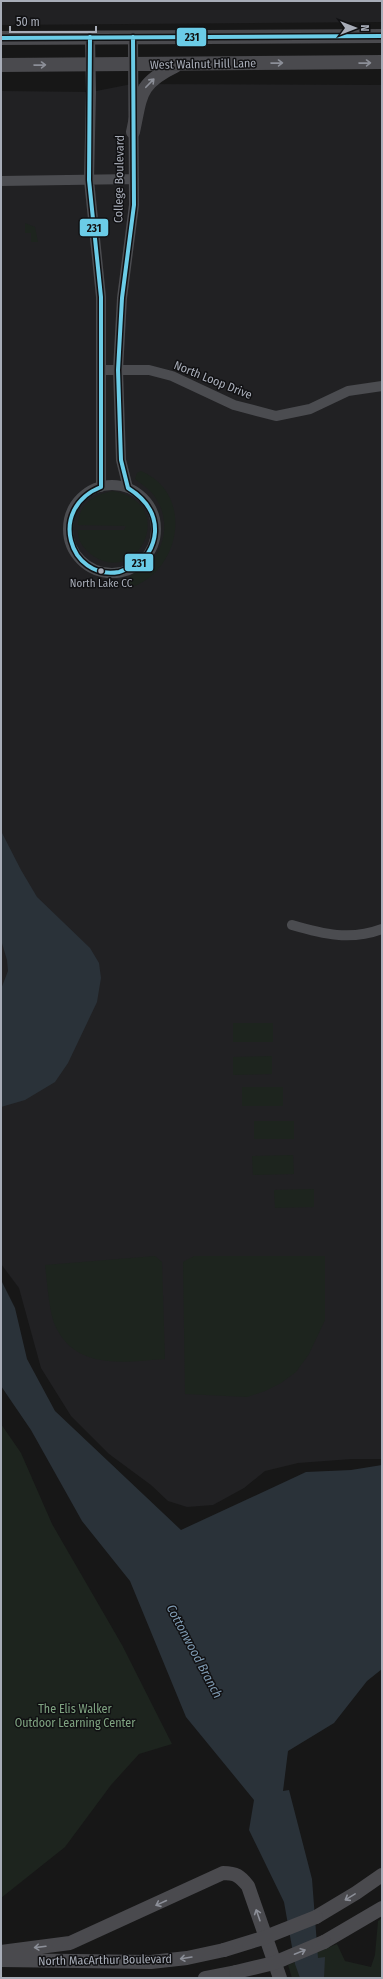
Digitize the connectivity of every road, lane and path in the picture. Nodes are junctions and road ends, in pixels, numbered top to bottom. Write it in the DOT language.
graph roads {
  1 [pos="382,36"];
  2 [pos="90,37"];
  3 [pos="133,37"];
  4 [pos="1,38"];
  5 [pos="382,62"];
  6 [pos="91,64"];
  7 [pos="180,64"];
  8 [pos="1,65"];
  9 [pos="132,65"];
  10 [pos="133,132"];
  11 [pos="134,179"];
  12 [pos="89,180"];
  13 [pos="1,181"];
  14 [pos="101,370"];
  15 [pos="118,370"];
  16 [pos="382,386"];
  17 [pos="101,487"];
  18 [pos="128,488"];
  19 [pos="292,925"];
  20 [pos="382,929"];
  21 [pos="382,1875"];
  22 [pos="382,1908"];
  23 [pos="1,1952"];
  24 [pos="1,1960"];
  25 [pos="205,1978"];
  26 [pos="280,1978"];
  1 -- 3 [label="main road"];
  2 -- 3 [label="main road"];
  2 -- 4 [label="main road"];
  2 -- 6 [label="street, College Boulevard"];
  3 -- 9 [label="street, College Boulevard"];
  7 -- 5 [label="main road, West Walnut Hill Lane, one-way"];
  8 -- 6 [label="main road, West Walnut Hill Lane, one-way"];
  6 -- 9 [label="main road, West Walnut Hill Lane"];
  6 -- 12 [label="street, College Boulevard"];
  7 -- 9 [label="main road, West Walnut Hill Lane"];
  10 -- 7 [label="main road, one-way"];
  9 -- 10 [label="street, College Boulevard"];
  10 -- 11 [label="street, College Boulevard"];
  11 -- 12 [label="street"];
  11 -- 15 [label="street, College Boulevard"];
  12 -- 13 [label="street"];
  12 -- 14 [label="street, College Boulevard"];
  14 -- 15 [label="street, North Loop Drive"];
  14 -- 17 [label="street, College Boulevard"];
  15 -- 16 [label="street, North Loop Drive"];
  15 -- 18 [label="street, College Boulevard"];
  17 -- 18 [label="street"];
  17 -- 18 [label="street"];
  19 -- 20 [label="street"];
  21 -- 24 [label="main road, North MacArthur Boulevard, one-way, bridge"];
  25 -- 22 [label="main road, one-way, bridge"];
  26 -- 23 [label="main road, one-way"];
}
